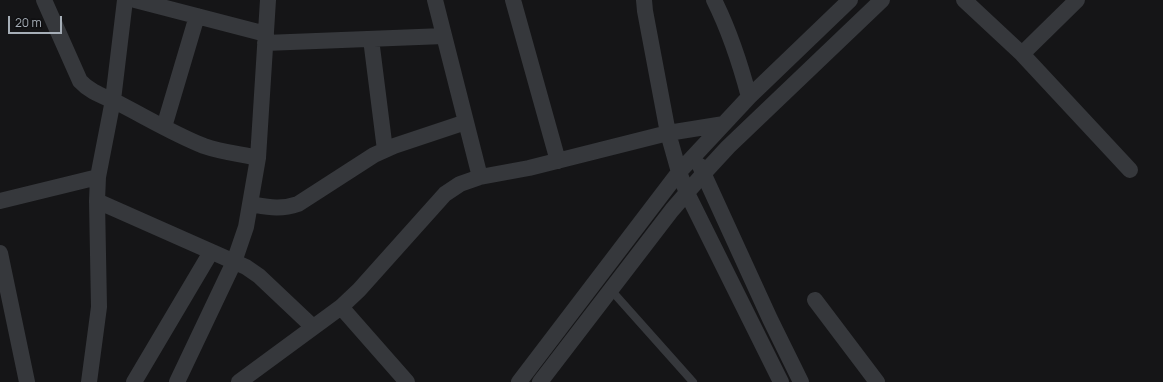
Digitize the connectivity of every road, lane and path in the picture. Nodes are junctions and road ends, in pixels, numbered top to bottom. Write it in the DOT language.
graph roads {
  1 [pos="44,0"];
  2 [pos="125,0"];
  3 [pos="135,0"];
  4 [pos="268,0"];
  5 [pos="435,0"];
  6 [pos="514,0"];
  7 [pos="644,0"];
  8 [pos="714,0"];
  9 [pos="850,0"];
  10 [pos="882,0"];
  11 [pos="964,0"];
  12 [pos="1077,0"];
  13 [pos="197,16"];
  14 [pos="444,36"];
  15 [pos="266,38"];
  16 [pos="371,39"];
  17 [pos="1022,54"];
  18 [pos="749,97"];
  19 [pos="113,100"];
  20 [pos="466,122"];
  21 [pos="724,124"];
  22 [pos="164,127"];
  23 [pos="668,133"];
  24 [pos="385,150"];
  25 [pos="694,156"];
  26 [pos="258,158"];
  27 [pos="558,161"];
  28 [pos="1130,170"];
  29 [pos="679,172"];
  30 [pos="704,173"];
  31 [pos="480,177"];
  32 [pos="98,178"];
  33 [pos="687,193"];
  34 [pos="0,201"];
  35 [pos="97,201"];
  36 [pos="250,204"];
  37 [pos="211,252"];
  38 [pos="0,253"];
  39 [pos="234,262"];
  40 [pos="611,290"];
  41 [pos="815,300"];
  42 [pos="341,307"];
  43 [pos="313,327"];
  44 [pos="27,382"];
  45 [pos="89,382"];
  46 [pos="134,382"];
  47 [pos="177,382"];
  48 [pos="239,382"];
  49 [pos="408,382"];
  50 [pos="519,382"];
  51 [pos="540,382"];
  52 [pos="693,382"];
  53 [pos="781,382"];
  54 [pos="801,382"];
  55 [pos="877,382"];
  1 -- 19 [label="street"];
  2 -- 19 [label="street"];
  3 -- 13 [label="street"];
  4 -- 15 [label="street"];
  5 -- 14 [label="street"];
  6 -- 27 [label="street"];
  7 -- 23 [label="street"];
  8 -- 18 [label="street"];
  9 -- 18 [label="street"];
  10 -- 30 [label="street"];
  11 -- 17 [label="street"];
  12 -- 17 [label="street"];
  13 -- 15 [label="street"];
  13 -- 22 [label="street"];
  14 -- 16 [label="street"];
  14 -- 20 [label="street"];
  15 -- 16 [label="street"];
  15 -- 26 [label="street"];
  16 -- 24 [label="street"];
  17 -- 28 [label="street"];
  18 -- 21 [label="street"];
  19 -- 22 [label="street"];
  19 -- 32 [label="street"];
  20 -- 24 [label="street"];
  20 -- 31 [label="street"];
  21 -- 23 [label="street"];
  21 -- 25 [label="street"];
  22 -- 26 [label="street"];
  23 -- 27 [label="street"];
  23 -- 29 [label="street"];
  24 -- 36 [label="street"];
  25 -- 29 [label="street"];
  25 -- 30 [label="street"];
  26 -- 36 [label="street"];
  27 -- 31 [label="street"];
  29 -- 33 [label="street"];
  29 -- 50 [label="street"];
  30 -- 33 [label="street"];
  30 -- 54 [label="street"];
  31 -- 42 [label="street"];
  32 -- 34 [label="street"];
  32 -- 35 [label="street"];
  33 -- 40 [label="street"];
  33 -- 53 [label="street"];
  35 -- 37 [label="street"];
  35 -- 45 [label="street"];
  36 -- 39 [label="street"];
  37 -- 39 [label="street"];
  37 -- 46 [label="street"];
  38 -- 44 [label="street"];
  39 -- 43 [label="street"];
  39 -- 47 [label="street"];
  40 -- 51 [label="street"];
  40 -- 52 [label="lane"];
  41 -- 55 [label="street"];
  42 -- 43 [label="street"];
  42 -- 49 [label="street"];
  43 -- 48 [label="street"];
}
